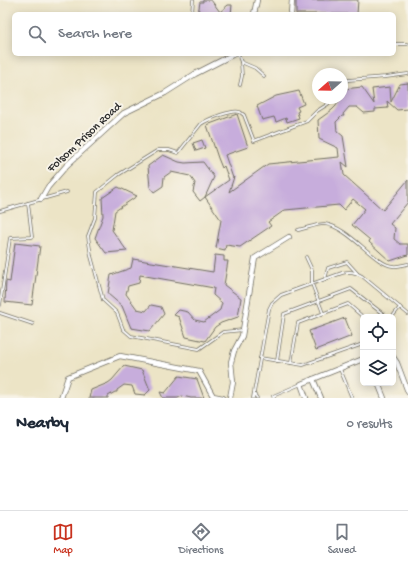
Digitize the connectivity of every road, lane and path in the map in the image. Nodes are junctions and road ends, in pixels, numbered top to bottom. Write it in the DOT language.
graph roads {
  1 [pos="193,0"];
  2 [pos="257,0"];
  3 [pos="292,0"];
  4 [pos="192,12"];
  5 [pos="254,12"];
  6 [pos="291,12"];
  7 [pos="396,44"];
  8 [pos="408,44"];
  9 [pos="230,56"];
  10 [pos="239,56"];
  11 [pos="241,62"];
  12 [pos="408,74"];
  13 [pos="264,76"];
  14 [pos="348,80"];
  15 [pos="240,85"];
  16 [pos="328,104"];
  17 [pos="67,192"];
  18 [pos="41,199"];
  19 [pos="28,203"];
  20 [pos="0,211"];
  21 [pos="298,230"];
  22 [pos="289,238"];
  23 [pos="306,257"];
  24 [pos="408,264"];
  25 [pos="357,273"];
  26 [pos="325,279"];
  27 [pos="312,284"];
  28 [pos="319,300"];
  29 [pos="0,305"];
  30 [pos="400,307"];
  31 [pos="0,313"];
  32 [pos="323,313"];
  33 [pos="360,314"];
  34 [pos="383,314"];
  35 [pos="394,314"];
  36 [pos="408,314"];
  37 [pos="33,324"];
  38 [pos="243,330"];
  39 [pos="360,345"];
  40 [pos="260,358"];
  41 [pos="360,359"];
  42 [pos="396,360"];
  43 [pos="277,361"];
  44 [pos="291,363"];
  45 [pos="340,368"];
  46 [pos="314,379"];
  47 [pos="301,384"];
  48 [pos="379,386"];
  49 [pos="408,392"];
  50 [pos="254,394"];
  51 [pos="62,398"];
  52 [pos="223,398"];
  53 [pos="230,398"];
  54 [pos="253,398"];
  55 [pos="257,398"];
  56 [pos="274,398"];
  57 [pos="306,398"];
  58 [pos="321,398"];
  59 [pos="352,398"];
  60 [pos="384,398"];
  1 -- 4 [label="lane"];
  2 -- 5 [label="street"];
  3 -- 6 [label="street"];
  7 -- 8 [label="lane"];
  9 -- 18 [label="street, Folsom Prison Road"];
  10 -- 11 [label="lane"];
  11 -- 13 [label="lane"];
  11 -- 15 [label="lane"];
  12 -- 14 [label="lane"];
  16 -- 38 [label="lane"];
  17 -- 18 [label="lane"];
  18 -- 19 [label="lane"];
  19 -- 20 [label="lane"];
  19 -- 29 [label="lane"];
  21 -- 24 [label="lane"];
  22 -- 38 [label="street"];
  23 -- 27 [label="lane"];
  25 -- 26 [label="lane"];
  25 -- 26 [label="lane"];
  25 -- 30 [label="lane"];
  26 -- 27 [label="lane"];
  27 -- 28 [label="lane"];
  27 -- 40 [label="lane"];
  28 -- 32 [label="lane"];
  28 -- 34 [label="lane"];
  28 -- 43 [label="lane"];
  30 -- 35 [label="lane"];
  30 -- 36 [label="lane"];
  31 -- 37 [label="lane"];
  32 -- 33 [label="lane"];
  32 -- 44 [label="lane"];
  38 -- 53 [label="street"];
  39 -- 44 [label="lane"];
  40 -- 43 [label="lane"];
  40 -- 50 [label="lane"];
  41 -- 45 [label="street"];
  42 -- 49 [label="street"];
  43 -- 44 [label="lane"];
  45 -- 46 [label="street"];
  45 -- 59 [label="lane"];
  46 -- 47 [label="street"];
  46 -- 58 [label="street"];
  47 -- 56 [label="lane"];
  47 -- 57 [label="street"];
  48 -- 60 [label="street"];
  50 -- 54 [label="lane"];
  50 -- 55 [label="lane"];
  51 -- 52 [label="street"];
}
